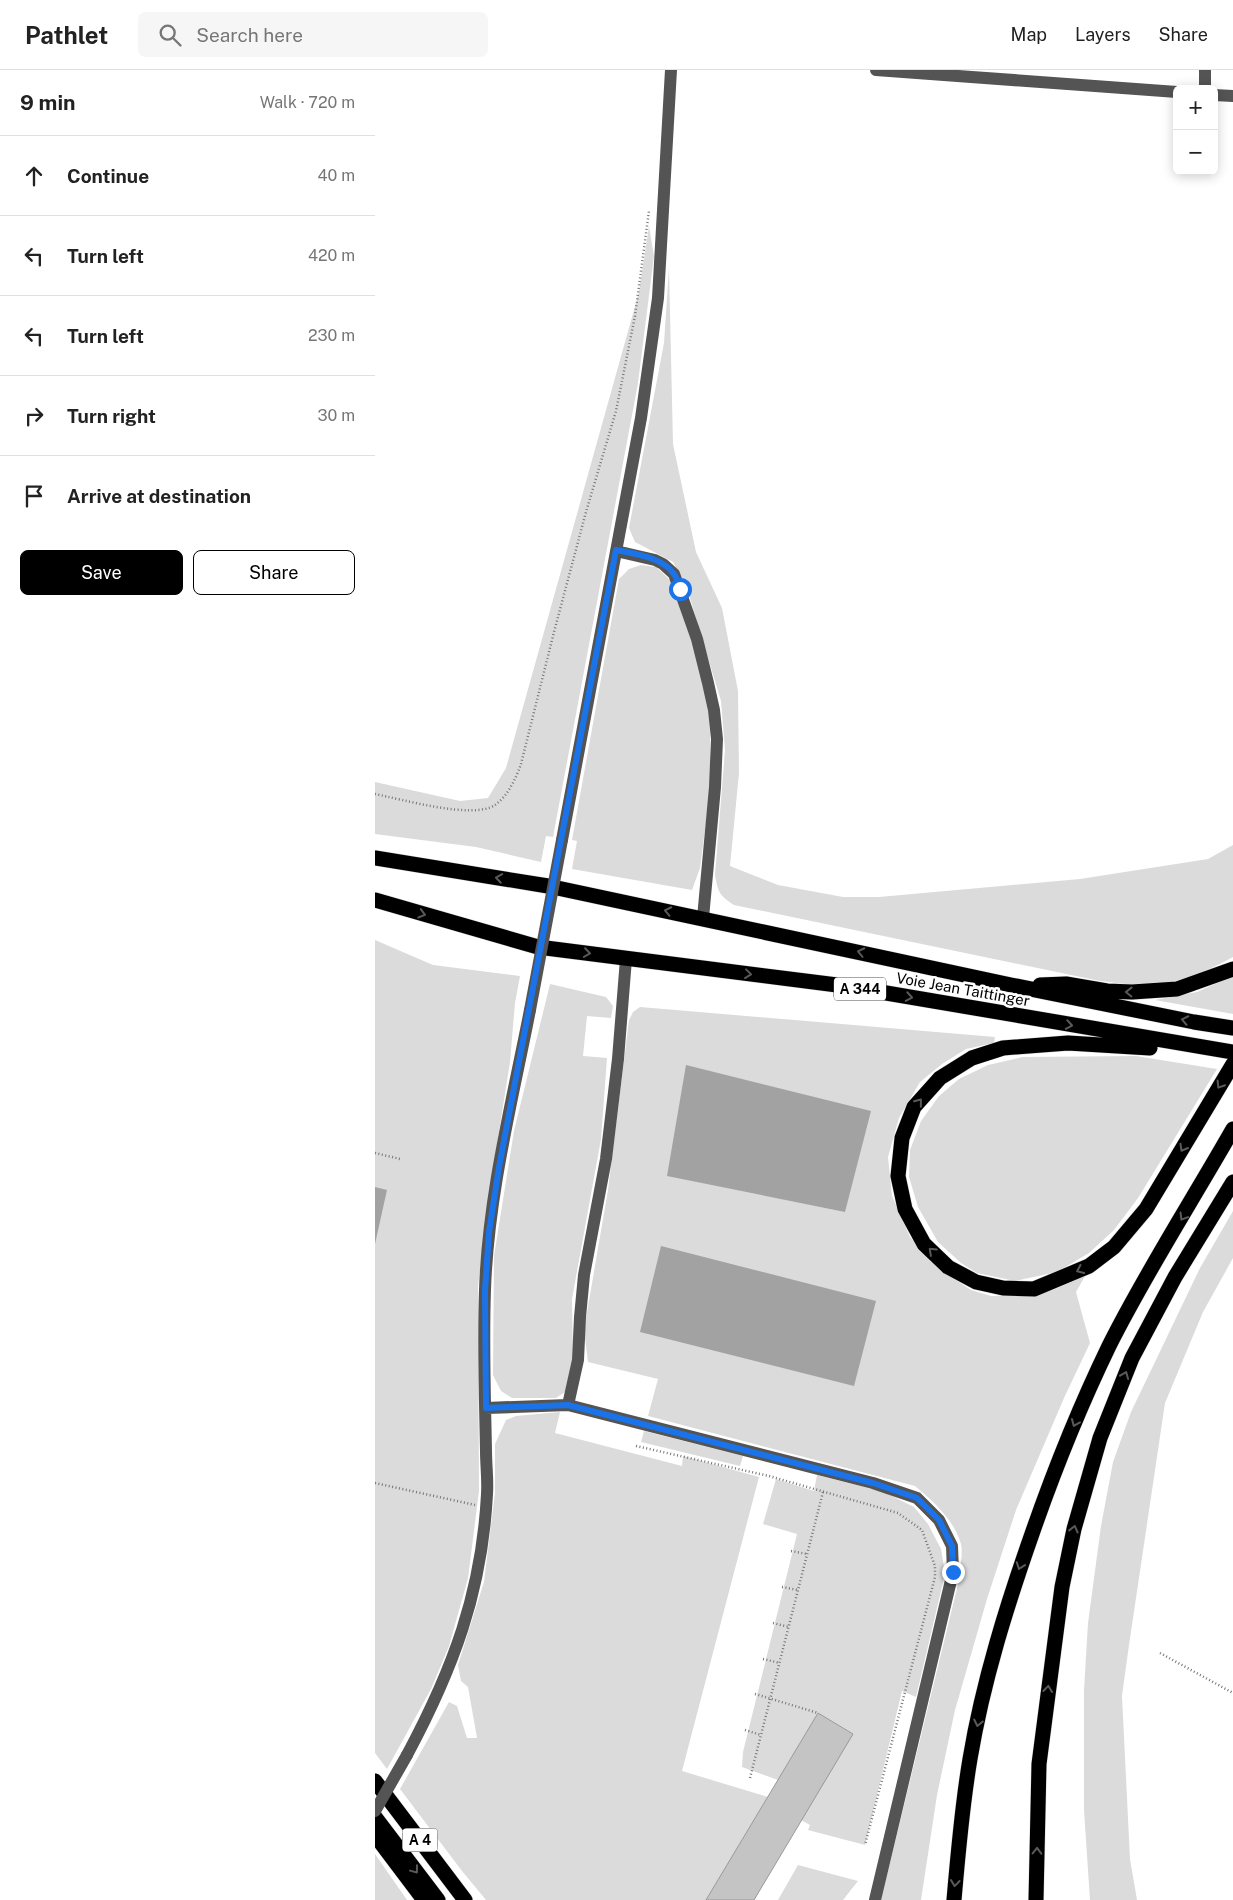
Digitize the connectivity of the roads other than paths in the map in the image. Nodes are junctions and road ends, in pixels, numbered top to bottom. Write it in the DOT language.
graph roads {
  1 [pos="671,70"];
  2 [pos="876,70"];
  3 [pos="1205,70"];
  4 [pos="898,71"];
  5 [pos="1205,85"];
  6 [pos="1173,92"];
  7 [pos="1218,95"];
  8 [pos="1233,96"];
  9 [pos="616,550"];
  10 [pos="375,858"];
  11 [pos="375,900"];
  12 [pos="703,918"];
  13 [pos="626,959"];
  14 [pos="1233,969"];
  15 [pos="1011,985"];
  16 [pos="1233,1028"];
  17 [pos="1181,1044"];
  18 [pos="1233,1052"];
  19 [pos="1233,1064"];
  20 [pos="1233,1129"];
  21 [pos="1233,1182"];
  22 [pos="568,1405"];
  23 [pos="486,1408"];
  24 [pos="375,1781"];
  25 [pos="375,1811"];
  26 [pos="375,1817"];
  27 [pos="375,1835"];
  28 [pos="424,1900"];
  29 [pos="438,1900"];
  30 [pos="465,1900"];
  31 [pos="875,1900"];
  32 [pos="954,1900"];
  33 [pos="1036,1900"];
  1 -- 9 [label="street"];
  2 -- 4 [label="street"];
  3 -- 5 [label="street"];
  4 -- 6 [label="street"];
  7 -- 8 [label="street"];
  9 -- 12 [label="street"];
  9 -- 23 [label="street, bridge"];
  12 -- 10 [label="highway, Voie Jean Taittinger / A 344, one-way"];
  11 -- 13 [label="highway, Voie Jean Taittinger / A 344, one-way"];
  15 -- 12 [label="highway, Voie Jean Taittinger / A 344, one-way"];
  13 -- 17 [label="highway, Voie Jean Taittinger / A 344, one-way"];
  13 -- 22 [label="street"];
  14 -- 15 [label="highway, one-way"];
  16 -- 15 [label="highway, Voie Jean Taittinger / A 344, one-way"];
  17 -- 18 [label="highway, Voie Jean Taittinger / A 344"];
  19 -- 17 [label="highway, one-way"];
  20 -- 32 [label="highway, one-way"];
  33 -- 21 [label="highway, one-way"];
  22 -- 23 [label="street"];
  22 -- 31 [label="street"];
  23 -- 25 [label="street, bridge"];
  24 -- 30 [label="highway, A 4"];
  26 -- 29 [label="highway, A 4, one-way"];
  27 -- 28 [label="highway"];
}
